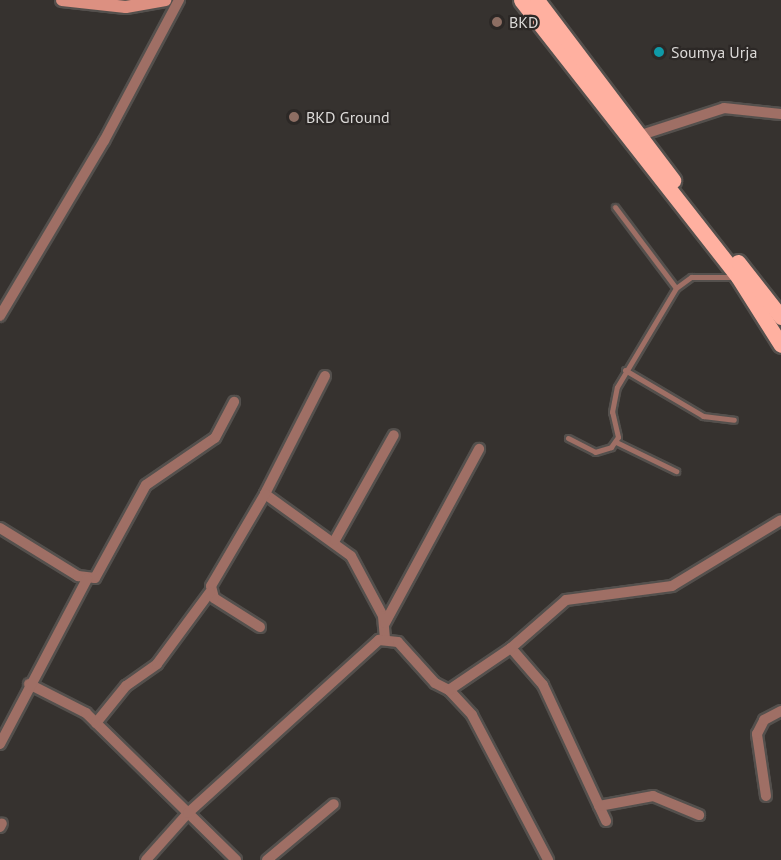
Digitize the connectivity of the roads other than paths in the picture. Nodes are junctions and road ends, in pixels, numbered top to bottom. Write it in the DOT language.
graph roads {
  1 [pos="62,0"];
  2 [pos="165,0"];
  3 [pos="179,0"];
  4 [pos="521,0"];
  5 [pos="537,0"];
  6 [pos="779,111"];
  7 [pos="638,136"];
  8 [pos="615,207"];
  9 [pos="738,277"];
  10 [pos="676,288"];
  11 [pos="0,316"];
  12 [pos="781,317"];
  13 [pos="781,345"];
  14 [pos="625,370"];
  15 [pos="325,376"];
  16 [pos="234,402"];
  17 [pos="734,420"];
  18 [pos="394,435"];
  19 [pos="568,438"];
  20 [pos="616,442"];
  21 [pos="479,449"];
  22 [pos="676,471"];
  23 [pos="265,494"];
  24 [pos="781,520"];
  25 [pos="0,528"];
  26 [pos="335,540"];
  27 [pos="87,579"];
  28 [pos="210,592"];
  29 [pos="385,623"];
  30 [pos="260,627"];
  31 [pos="385,637"];
  32 [pos="511,648"];
  33 [pos="29,684"];
  34 [pos="449,690"];
  35 [pos="781,711"];
  36 [pos="96,723"];
  37 [pos="0,744"];
  38 [pos="766,796"];
  39 [pos="334,804"];
  40 [pos="599,806"];
  41 [pos="188,813"];
  42 [pos="699,815"];
  43 [pos="606,821"];
  44 [pos="146,860"];
  45 [pos="237,860"];
  46 [pos="267,860"];
  47 [pos="547,860"];
  1 -- 2 [label="street"];
  3 -- 11 [label="street"];
  4 -- 9 [label="main road"];
  5 -- 7 [label="main road"];
  6 -- 7 [label="street"];
  7 -- 12 [label="main road"];
  8 -- 10 [label="lane"];
  9 -- 10 [label="lane"];
  9 -- 13 [label="main road"];
  10 -- 14 [label="lane"];
  14 -- 17 [label="lane"];
  14 -- 20 [label="lane"];
  15 -- 23 [label="street"];
  16 -- 27 [label="street"];
  18 -- 26 [label="street"];
  19 -- 20 [label="lane"];
  20 -- 22 [label="lane"];
  21 -- 29 [label="street"];
  23 -- 26 [label="street"];
  23 -- 28 [label="street"];
  24 -- 32 [label="street"];
  25 -- 27 [label="street"];
  26 -- 29 [label="street"];
  27 -- 33 [label="street"];
  28 -- 30 [label="street"];
  28 -- 36 [label="street"];
  29 -- 31 [label="street"];
  31 -- 34 [label="street"];
  31 -- 41 [label="street"];
  32 -- 34 [label="street"];
  32 -- 40 [label="street"];
  33 -- 36 [label="street"];
  33 -- 37 [label="street"];
  34 -- 47 [label="street"];
  35 -- 38 [label="street"];
  36 -- 41 [label="street"];
  39 -- 46 [label="street"];
  40 -- 42 [label="street"];
  40 -- 43 [label="street"];
  41 -- 44 [label="street"];
  41 -- 45 [label="street"];
}
